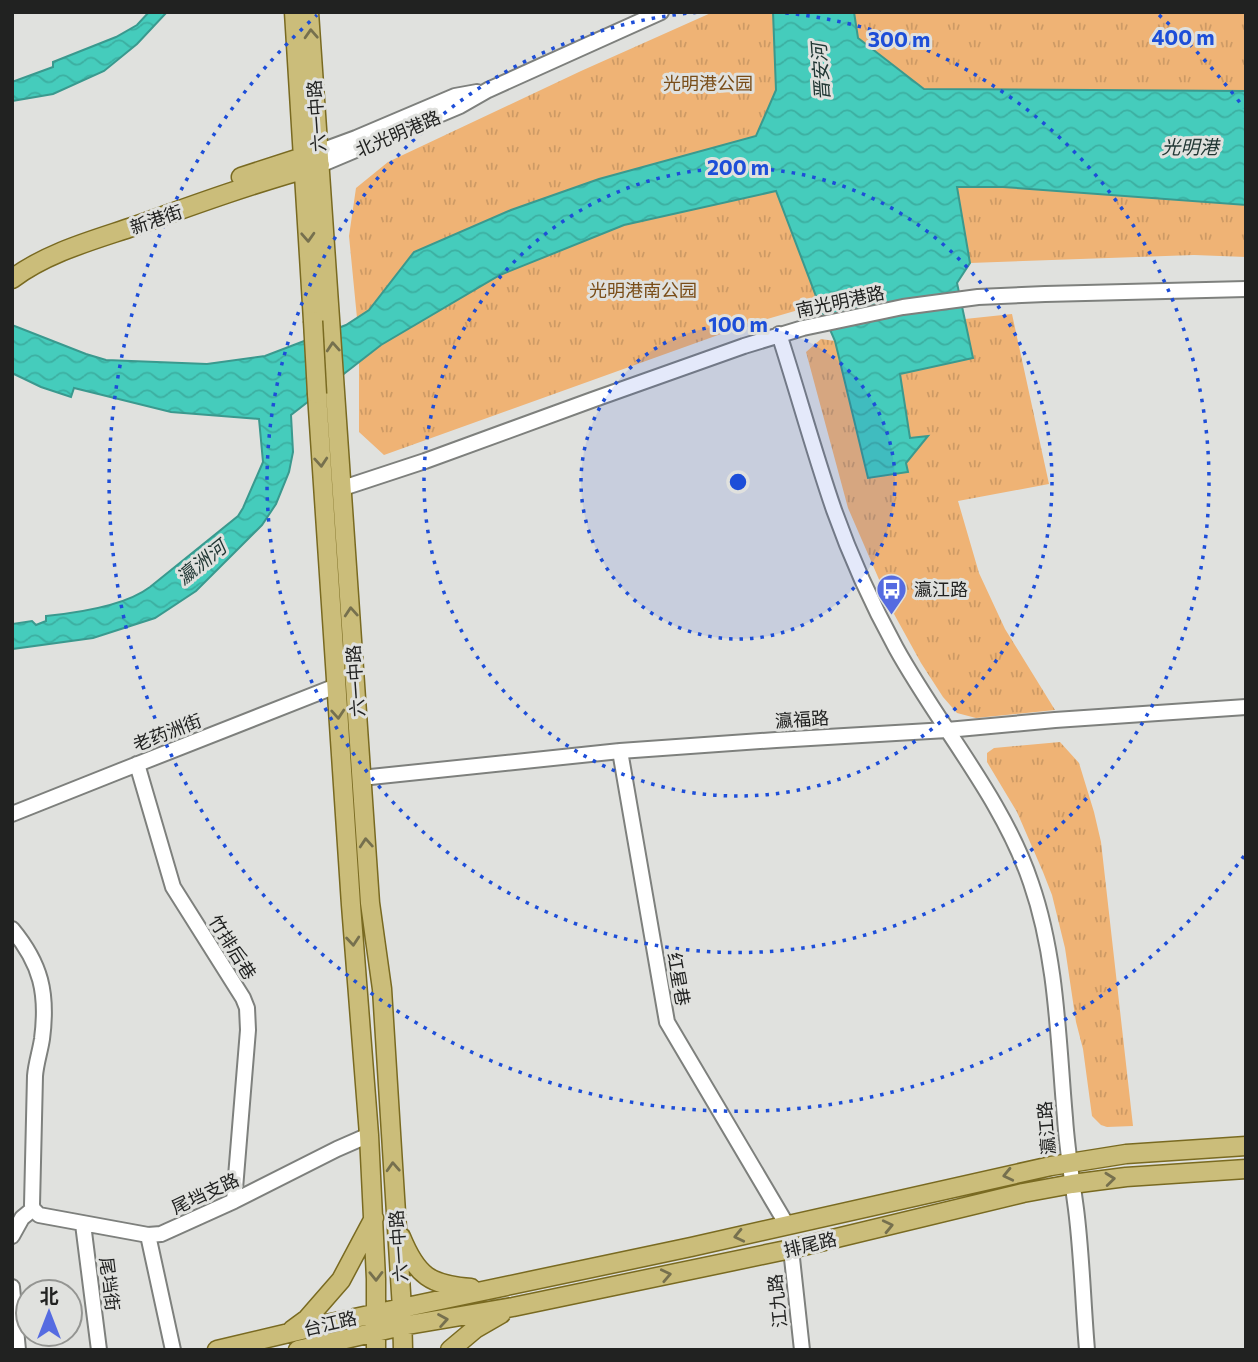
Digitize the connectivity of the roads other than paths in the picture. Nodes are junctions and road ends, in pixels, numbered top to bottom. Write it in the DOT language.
graph roads {
  1 [pos="294,12"];
  2 [pos="309,12"];
  3 [pos="661,12"];
  4 [pos="311,160"];
  5 [pos="12,266"];
  6 [pos="12,279"];
  7 [pos="1246,289"];
  8 [pos="779,334"];
  9 [pos="343,488"];
  10 [pos="336,687"];
  11 [pos="1246,707"];
  12 [pos="947,730"];
  13 [pos="620,751"];
  14 [pos="137,764"];
  15 [pos="361,778"];
  16 [pos="12,814"];
  17 [pos="12,929"];
  18 [pos="369,1135"];
  19 [pos="1246,1146"];
  20 [pos="1069,1162"];
  21 [pos="1246,1169"];
  22 [pos="1072,1184"];
  23 [pos="234,1201"];
  24 [pos="33,1209"];
  25 [pos="374,1218"];
  26 [pos="396,1220"];
  27 [pos="83,1224"];
  28 [pos="787,1225"];
  29 [pos="148,1235"];
  30 [pos="12,1236"];
  31 [pos="791,1249"];
  32 [pos="510,1286"];
  33 [pos="12,1287"];
  34 [pos="513,1307"];
  35 [pos="376,1313"];
  36 [pos="402,1318"];
  37 [pos="278,1335"];
  38 [pos="376,1341"];
  39 [pos="18,1350"];
  40 [pos="99,1350"];
  41 [pos="173,1350"];
  42 [pos="218,1350"];
  43 [pos="298,1350"];
  44 [pos="403,1350"];
  45 [pos="450,1350"];
  46 [pos="802,1350"];
  47 [pos="1087,1350"];
  1 -- 4 [label="main road, 六一中路"];
  4 -- 2 [label="main road, 六一中路, one-way"];
  3 -- 4 [label="street, 北光明港路"];
  4 -- 5 [label="main road, 新港街"];
  4 -- 6 [label="main road, 新港街"];
  9 -- 4 [label="main road, 六一中路, one-way"];
  4 -- 10 [label="main road, 六一中路, one-way, bridge"];
  7 -- 8 [label="street, 南光明港路"];
  8 -- 9 [label="street, 南光明港路"];
  8 -- 12 [label="street, 瀛江路"];
  15 -- 9 [label="main road, 六一中路, one-way"];
  10 -- 14 [label="street, 老药洲街"];
  10 -- 18 [label="main road, 六一中路, one-way"];
  11 -- 12 [label="street, 瀛福路"];
  12 -- 13 [label="street, 瀛福路"];
  12 -- 20 [label="street, 瀛江路"];
  13 -- 15 [label="street, 瀛福路"];
  13 -- 28 [label="street, 红星巷"];
  14 -- 16 [label="street, 老药洲街"];
  14 -- 23 [label="street, 竹排后巷"];
  26 -- 15 [label="main road, 六一中路, one-way"];
  17 -- 24 [label="street"];
  18 -- 23 [label="street, 尾垱支路"];
  18 -- 25 [label="main road, 六一中路"];
  19 -- 20 [label="main road, 排尾路"];
  20 -- 22 [label="street, 瀛江路"];
  20 -- 28 [label="main road, 排尾路, one-way"];
  22 -- 21 [label="main road, 排尾路, one-way"];
  31 -- 22 [label="main road, 排尾路, one-way"];
  22 -- 47 [label="street, 瀛江路"];
  23 -- 29 [label="street, 尾垱支路"];
  24 -- 27 [label="street, 尾垱支路"];
  24 -- 30 [label="street"];
  25 -- 35 [label="main road, 六一中路, one-way"];
  25 -- 37 [label="main road"];
  26 -- 32 [label="main road"];
  26 -- 36 [label="main road, 六一中路"];
  27 -- 29 [label="street, 尾垱支路"];
  27 -- 40 [label="street, 尾垱街"];
  28 -- 32 [label="main road, 排尾路, one-way"];
  29 -- 41 [label="street"];
  34 -- 31 [label="main road, 排尾路, one-way"];
  31 -- 46 [label="street, 江九路"];
  32 -- 36 [label="main road, 排尾路"];
  33 -- 39 [label="street"];
  36 -- 34 [label="main road, 排尾路, one-way"];
  34 -- 45 [label="main road"];
  35 -- 36 [label="main road, 台江路"];
  35 -- 37 [label="main road, 台江路"];
  35 -- 38 [label="main road, 六一中路"];
  36 -- 38 [label="main road, 排尾路"];
  36 -- 44 [label="main road, 六一中路"];
  37 -- 42 [label="main road, 台江路"];
  38 -- 43 [label="main road, 台江路"];
}
